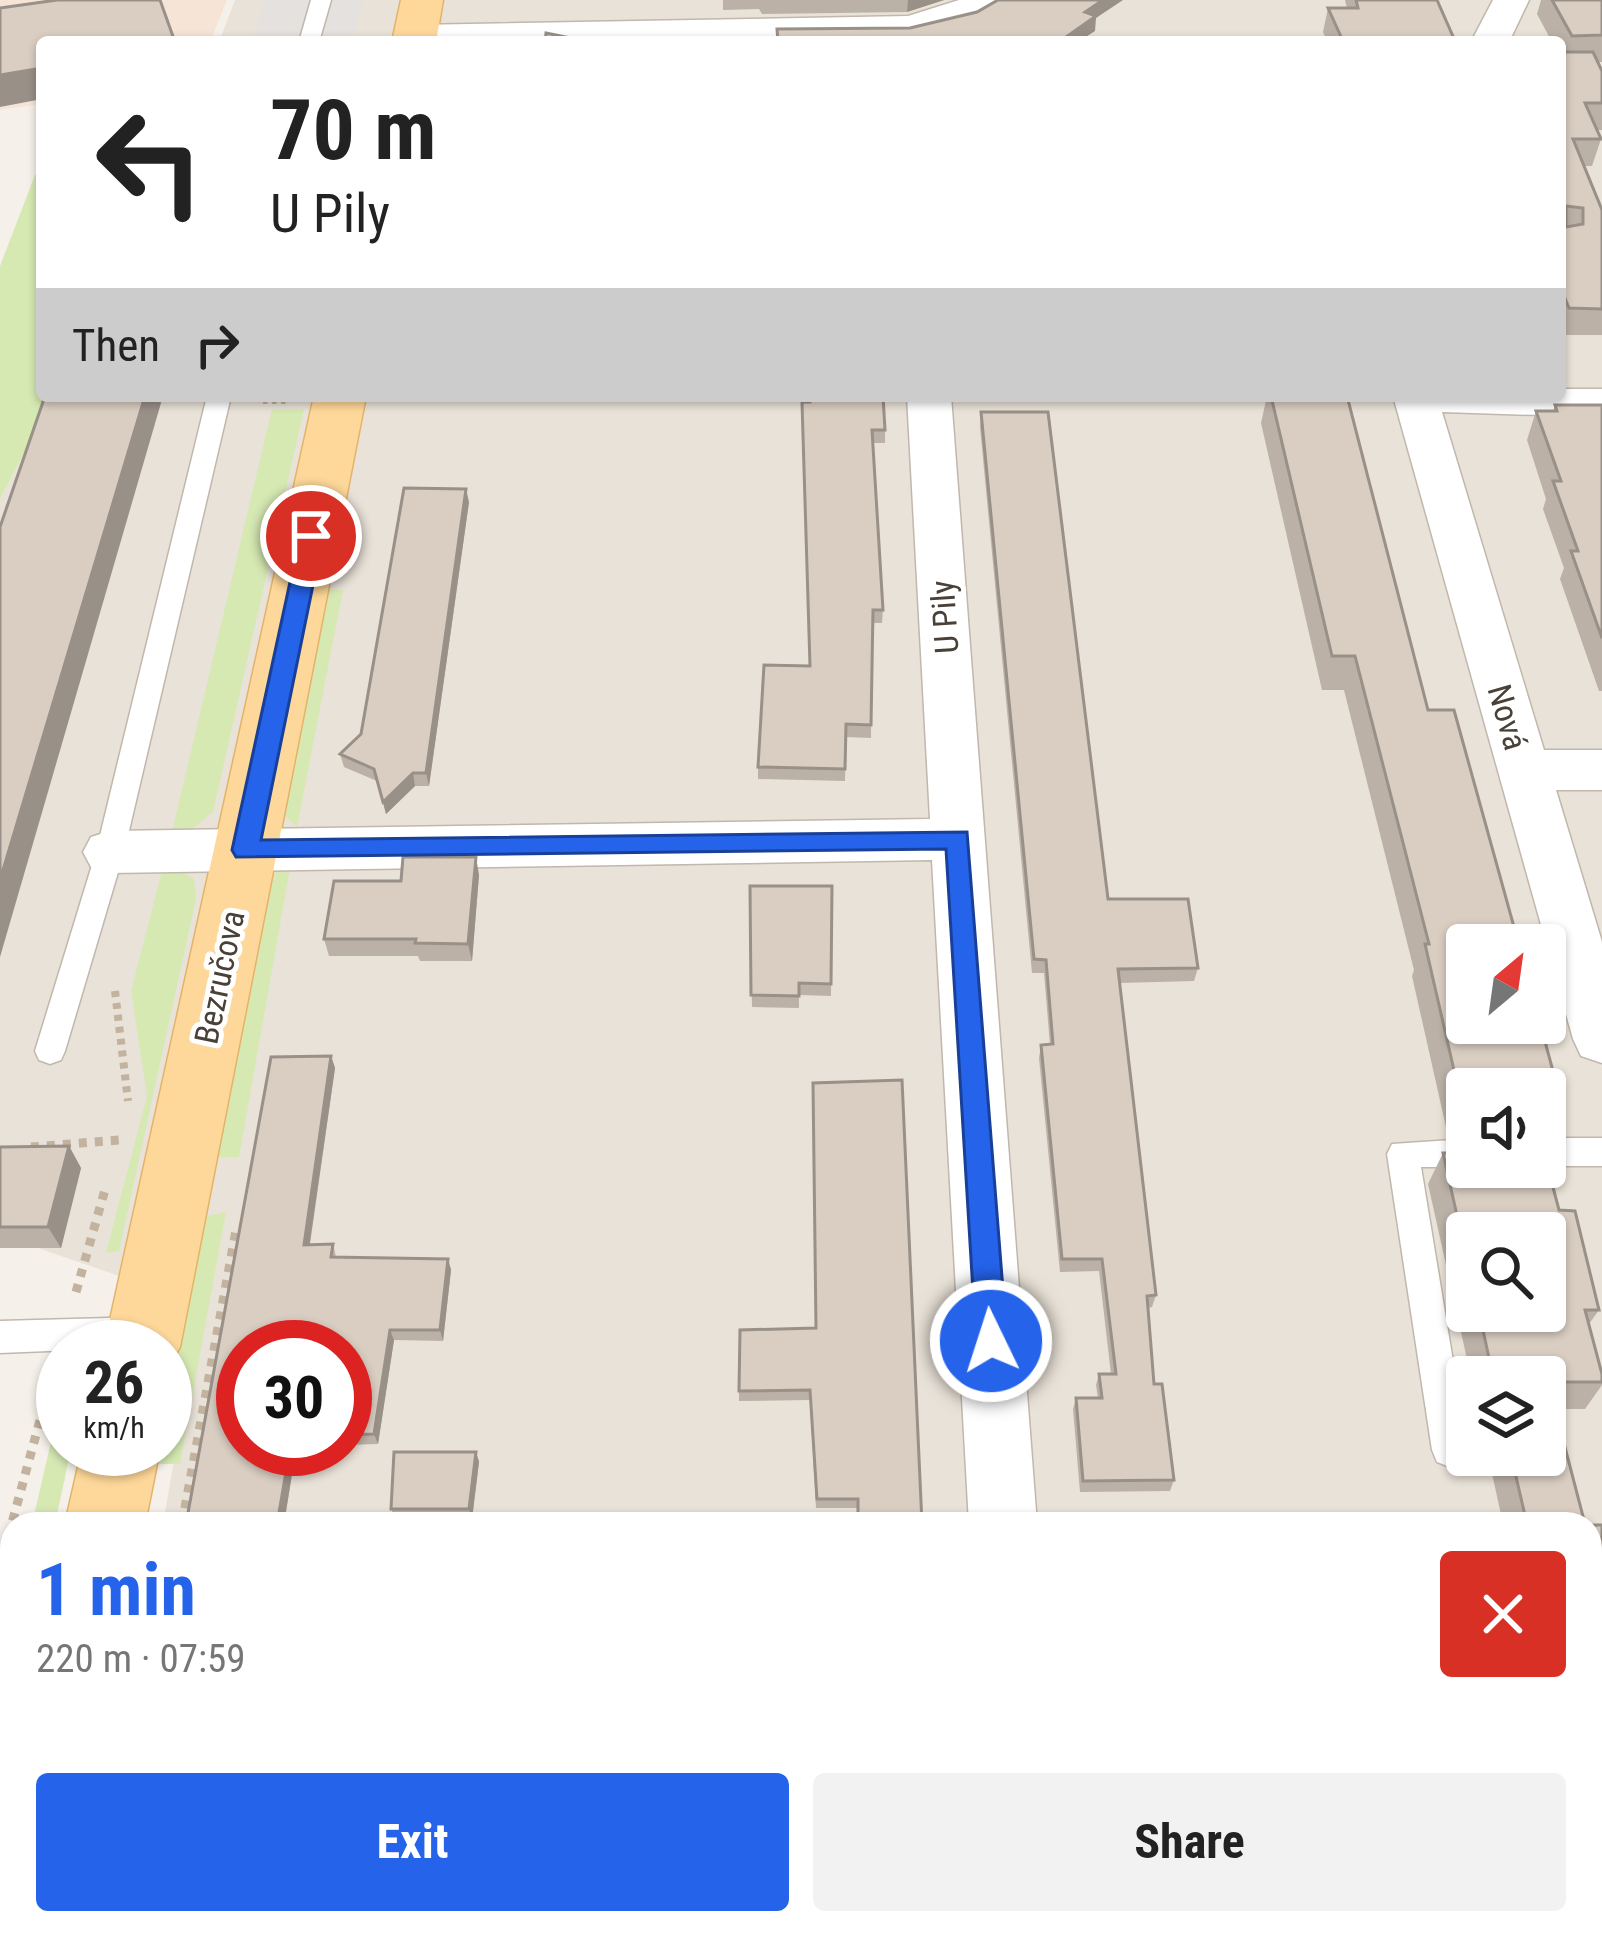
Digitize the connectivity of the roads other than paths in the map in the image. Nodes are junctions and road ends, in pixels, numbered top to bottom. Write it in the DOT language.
graph roads {
  1 [pos="321,0"];
  2 [pos="988,0"];
  3 [pos="1511,0"];
  4 [pos="417,26"];
  5 [pos="311,36"];
  6 [pos="1493,36"];
  7 [pos="218,402"];
  8 [pos="364,402"];
  9 [pos="929,402"];
  10 [pos="1417,402"];
  11 [pos="1476,402"];
  12 [pos="1602,404"];
  13 [pos="1524,770"];
  14 [pos="1602,770"];
  15 [pos="958,838"];
  16 [pos="245,850"];
  17 [pos="110,852"];
  18 [pos="1602,1039"];
  19 [pos="50,1052"];
  20 [pos="1566,1152"];
  21 [pos="1602,1152"];
  22 [pos="1446,1153"];
  23 [pos="148,1320"];
  24 [pos="36,1336"];
  25 [pos="0,1337"];
  26 [pos="1446,1425"];
  27 [pos="115,1476"];
  28 [pos="108,1512"];
  29 [pos="1002,1512"];
  1 -- 5 [label="lane"];
  2 -- 4 [label="street"];
  3 -- 6 [label="street"];
  7 -- 17 [label="lane"];
  8 -- 16 [label="main road, Bezručova"];
  9 -- 15 [label="street, U Pily"];
  10 -- 13 [label="street, Nová"];
  11 -- 12 [label="street"];
  13 -- 14 [label="street"];
  13 -- 18 [label="street, Nová"];
  15 -- 16 [label="street"];
  15 -- 29 [label="street, U Pily"];
  16 -- 17 [label="street"];
  16 -- 23 [label="main road, Bezručova"];
  17 -- 19 [label="lane"];
  20 -- 21 [label="lane"];
  22 -- 26 [label="lane"];
  24 -- 25 [label="lane"];
  27 -- 28 [label="main road"];
}
